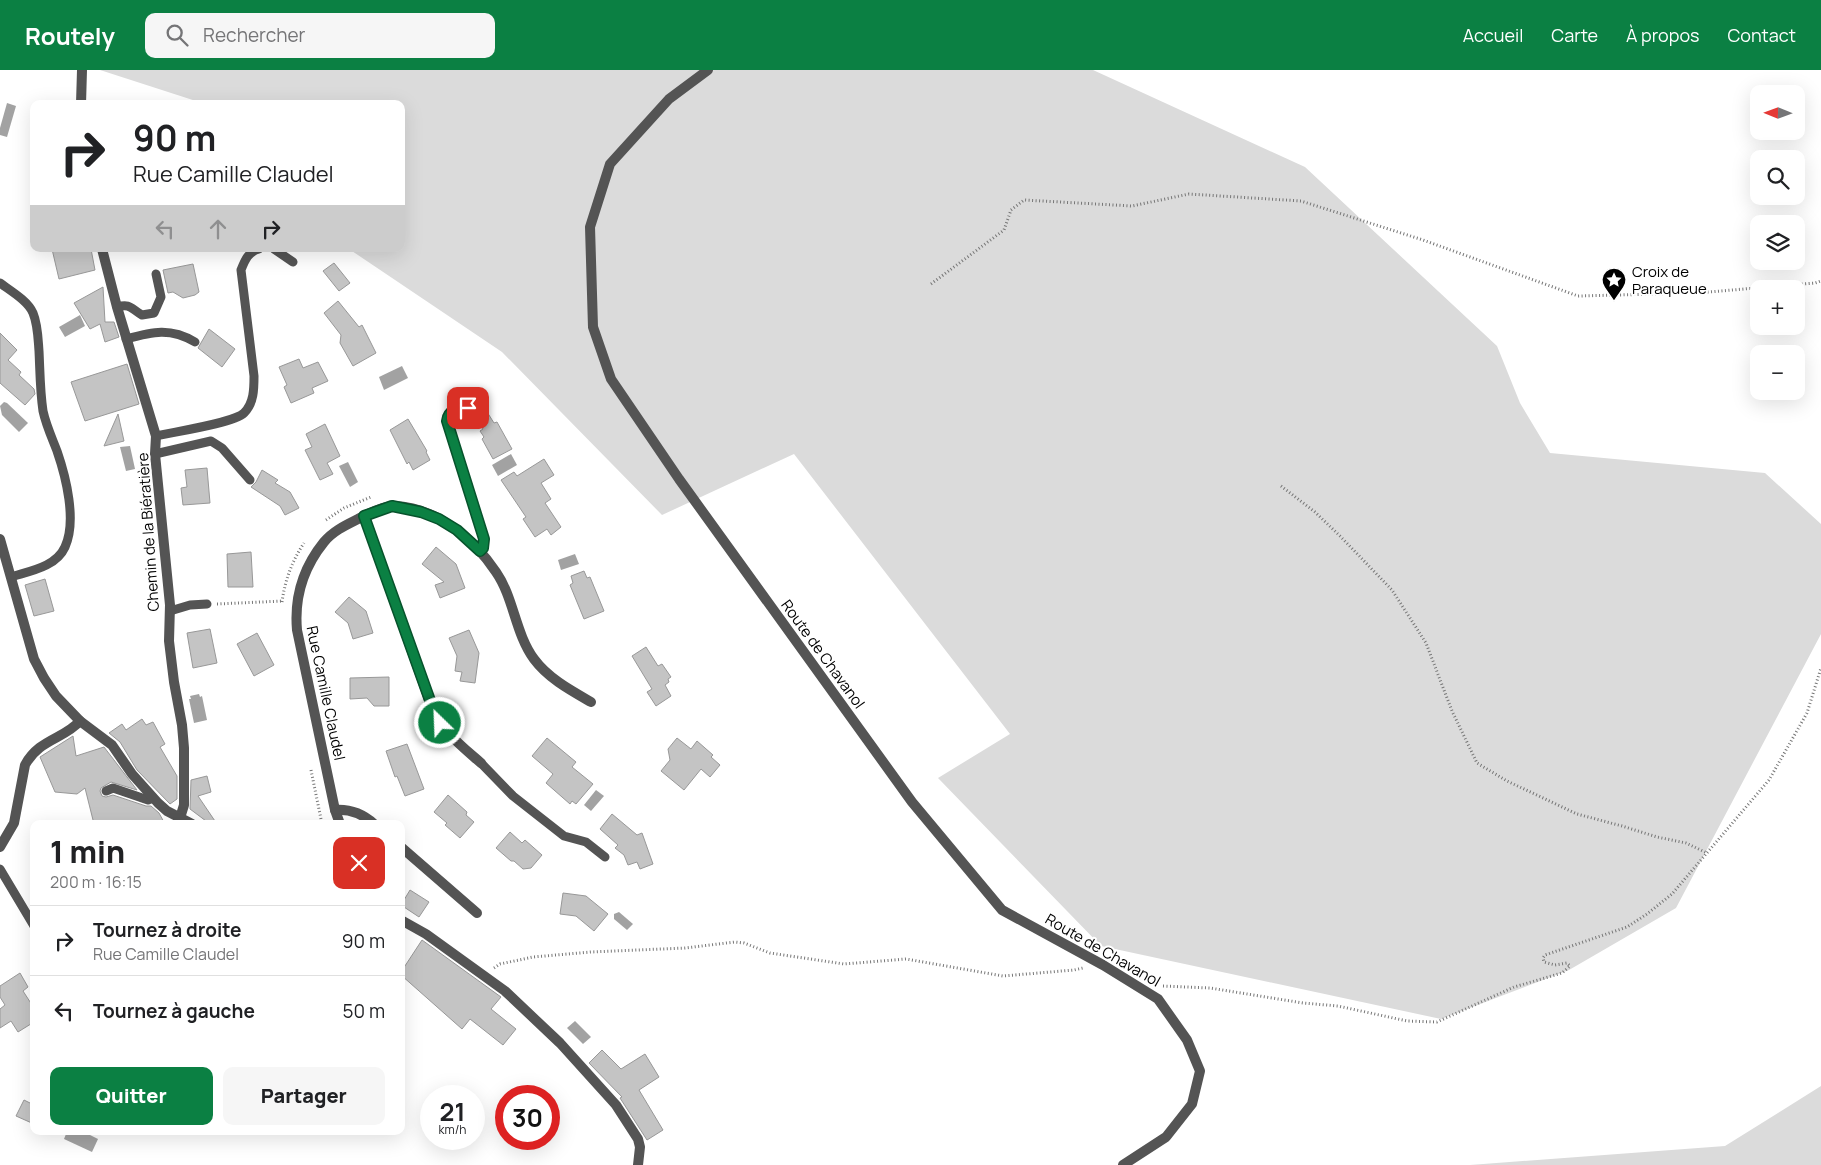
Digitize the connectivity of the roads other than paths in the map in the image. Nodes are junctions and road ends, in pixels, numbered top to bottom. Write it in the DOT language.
graph roads {
  1 [pos="82,70"];
  2 [pos="708,70"];
  3 [pos="81,100"];
  4 [pos="103,252"];
  5 [pos="252,252"];
  6 [pos="278,252"];
  7 [pos="293,262"];
  8 [pos="156,274"];
  9 [pos="0,283"];
  10 [pos="117,306"];
  11 [pos="126,339"];
  12 [pos="195,342"];
  13 [pos="472,410"];
  14 [pos="156,436"];
  15 [pos="155,454"];
  16 [pos="250,480"];
  17 [pos="364,516"];
  18 [pos="0,539"];
  19 [pos="480,551"];
  20 [pos="11,577"];
  21 [pos="207,604"];
  22 [pos="170,611"];
  23 [pos="591,702"];
  24 [pos="80,721"];
  25 [pos="481,763"];
  26 [pos="106,790"];
  27 [pos="152,798"];
  28 [pos="335,810"];
  29 [pos="180,818"];
  30 [pos="184,820"];
  31 [pos="333,820"];
  32 [pos="339,820"];
  33 [pos="368,820"];
  34 [pos="0,847"];
  35 [pos="405,850"];
  36 [pos="605,857"];
  37 [pos="0,869"];
  38 [pos="477,913"];
  39 [pos="30,919"];
  40 [pos="405,922"];
  41 [pos="638,1165"];
  42 [pos="1123,1165"];
  1 -- 3 [label="street"];
  2 -- 42 [label="street, Route de Chavanol"];
  4 -- 10 [label="street, Chemin de la Biératière"];
  5 -- 14 [label="lane"];
  6 -- 7 [label="lane"];
  8 -- 10 [label="lane"];
  9 -- 20 [label="lane"];
  10 -- 11 [label="street, Chemin de la Biératière"];
  11 -- 12 [label="lane"];
  11 -- 14 [label="street, Chemin de la Biératière"];
  13 -- 19 [label="lane"];
  14 -- 15 [label="street, Chemin de la Biératière"];
  15 -- 16 [label="lane"];
  15 -- 22 [label="street, Chemin de la Biératière"];
  17 -- 19 [label="street, Rue Camille Claudel"];
  17 -- 25 [label="street"];
  17 -- 28 [label="street, Rue Camille Claudel"];
  18 -- 20 [label="street"];
  19 -- 23 [label="street, Rue Camille Claudel"];
  20 -- 24 [label="street"];
  21 -- 22 [label="lane"];
  22 -- 29 [label="street, Chemin de la Biératière"];
  24 -- 27 [label="street"];
  24 -- 34 [label="street"];
  25 -- 36 [label="lane"];
  26 -- 27 [label="lane"];
  27 -- 29 [label="street"];
  28 -- 31 [label="street, Rue Camille Claudel"];
  28 -- 32 [label="street, Rue Camille Claudel"];
  28 -- 33 [label="street"];
  29 -- 30 [label="street"];
  35 -- 38 [label="street"];
  37 -- 39 [label="lane"];
  40 -- 41 [label="street"];
}
